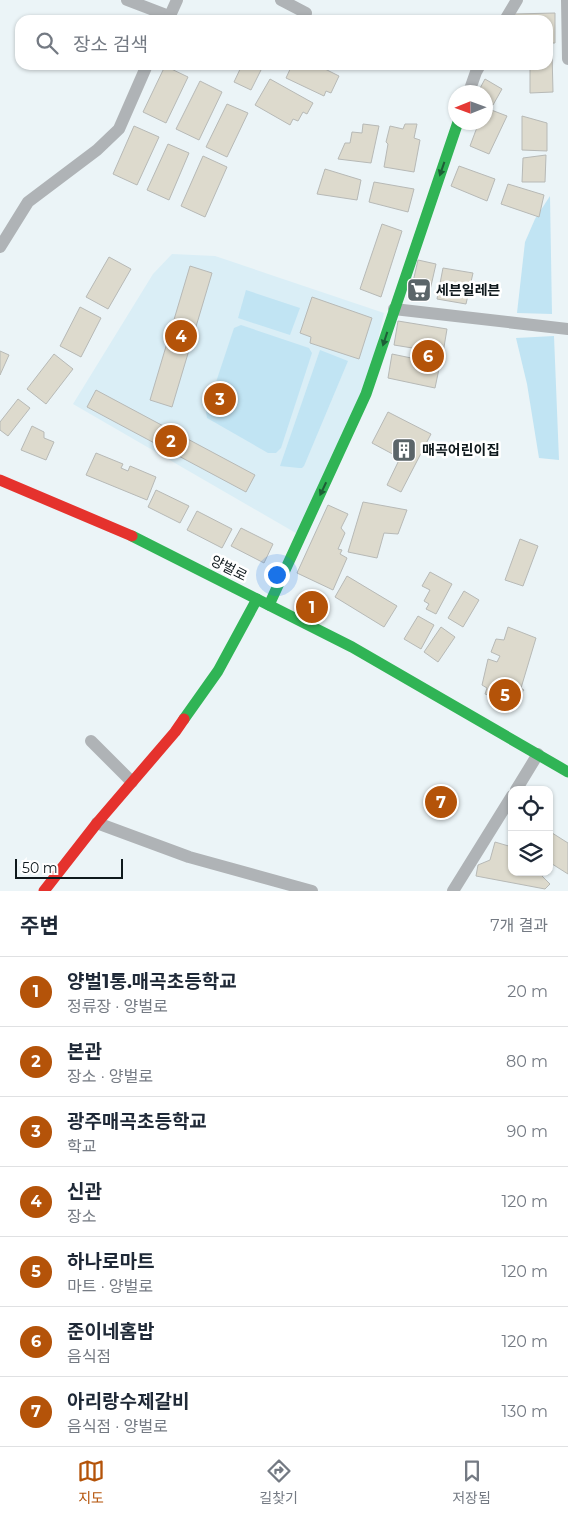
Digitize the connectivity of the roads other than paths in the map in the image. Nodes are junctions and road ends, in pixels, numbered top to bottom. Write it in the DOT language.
graph roads {
  1 [pos="127,0"];
  2 [pos="177,0"];
  3 [pos="281,0"];
  4 [pos="517,0"];
  5 [pos="567,0"];
  6 [pos="306,12"];
  7 [pos="161,15"];
  8 [pos="170,15"];
  9 [pos="508,15"];
  10 [pos="568,59"];
  11 [pos="145,70"];
  12 [pos="478,70"];
  13 [pos="472,85"];
  14 [pos="455,130"];
  15 [pos="0,247"];
  16 [pos="394,309"];
  17 [pos="568,329"];
  18 [pos="0,480"];
  19 [pos="257,599"];
  20 [pos="270,605"];
  21 [pos="91,740"];
  22 [pos="538,754"];
  23 [pos="568,772"];
  24 [pos="132,782"];
  25 [pos="518,786"];
  26 [pos="508,802"];
  27 [pos="97,823"];
  28 [pos="44,891"];
  29 [pos="312,891"];
  30 [pos="453,891"];
  1 -- 7 [label="street"];
  2 -- 8 [label="street"];
  3 -- 6 [label="street"];
  4 -- 9 [label="street"];
  5 -- 10 [label="street"];
  11 -- 15 [label="street"];
  12 -- 13 [label="street"];
  14 -- 16 [label="street, one-way"];
  16 -- 17 [label="street"];
  16 -- 20 [label="street, one-way"];
  18 -- 19 [label="street, 양벌로"];
  19 -- 20 [label="street, 양벌로"];
  19 -- 24 [label="street"];
  20 -- 22 [label="street, 양벌로"];
  21 -- 24 [label="street"];
  22 -- 23 [label="street, 양벌로"];
  22 -- 25 [label="street"];
  24 -- 27 [label="street"];
  26 -- 30 [label="street"];
  27 -- 28 [label="street"];
  27 -- 29 [label="street"];
}
